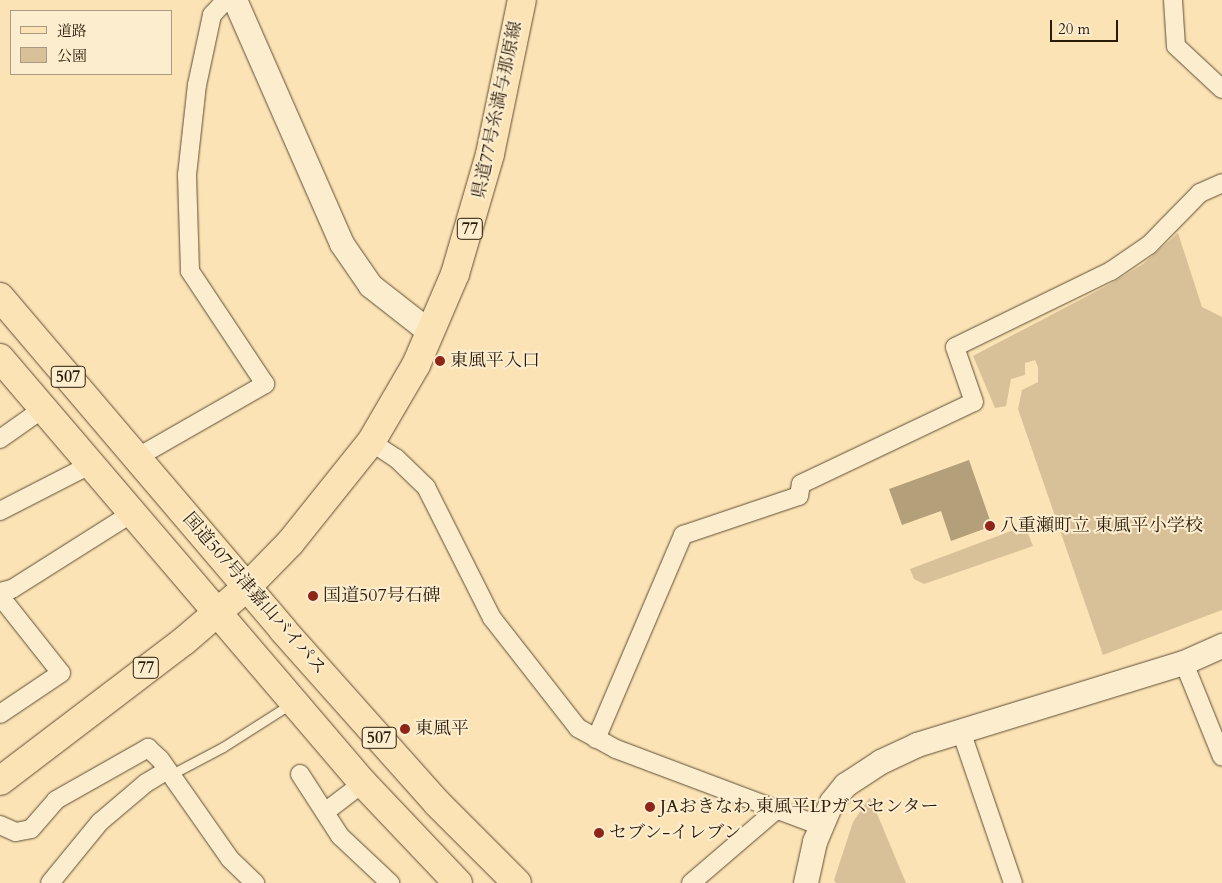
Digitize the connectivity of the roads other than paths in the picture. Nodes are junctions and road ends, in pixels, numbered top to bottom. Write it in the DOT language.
graph roads {
  1 [pos="226,0"];
  2 [pos="235,0"];
  3 [pos="522,0"];
  4 [pos="1173,0"];
  5 [pos="1222,89"];
  6 [pos="1222,183"];
  7 [pos="0,297"];
  8 [pos="431,333"];
  9 [pos="0,358"];
  10 [pos="44,408"];
  11 [pos="0,439"];
  12 [pos="370,442"];
  13 [pos="136,458"];
  14 [pos="92,464"];
  15 [pos="0,511"];
  16 [pos="132,513"];
  17 [pos="247,587"];
  18 [pos="0,592"];
  19 [pos="0,596"];
  20 [pos="217,613"];
  21 [pos="1222,646"];
  22 [pos="1184,663"];
  23 [pos="294,702"];
  24 [pos="0,714"];
  25 [pos="961,731"];
  26 [pos="596,738"];
  27 [pos="1222,757"];
  28 [pos="168,773"];
  29 [pos="300,774"];
  30 [pos="0,781"];
  31 [pos="363,783"];
  32 [pos="775,811"];
  33 [pos="325,812"];
  34 [pos="0,825"];
  35 [pos="821,826"];
  36 [pos="50,883"];
  37 [pos="255,883"];
  38 [pos="390,883"];
  39 [pos="458,883"];
  40 [pos="517,883"];
  41 [pos="691,883"];
  42 [pos="806,883"];
  43 [pos="1013,883"];
  1 -- 13 [label="street"];
  2 -- 8 [label="street"];
  3 -- 8 [label="main road, 県道77号糸満与那原線 / 77"];
  4 -- 5 [label="street"];
  6 -- 26 [label="street"];
  7 -- 13 [label="main road, 国道507号津嘉山バイパス / 507"];
  8 -- 12 [label="main road, 県道77号糸満与那原線 / 77"];
  9 -- 10 [label="main road, 507"];
  10 -- 11 [label="street"];
  10 -- 14 [label="main road, 507"];
  12 -- 17 [label="main road, 県道77号糸満与那原線 / 77"];
  12 -- 26 [label="street"];
  13 -- 17 [label="main road, 国道507号津嘉山バイパス / 507"];
  14 -- 15 [label="street"];
  14 -- 16 [label="main road, 507"];
  16 -- 18 [label="street"];
  16 -- 20 [label="main road, 507"];
  17 -- 20 [label="main road, 県道77号糸満与那原線 / 77"];
  17 -- 40 [label="main road, 国道507号津嘉山バイパス / 507"];
  19 -- 24 [label="street"];
  20 -- 23 [label="main road, 507"];
  20 -- 30 [label="main road, 県道77号糸満与那原線 / 77"];
  21 -- 22 [label="street"];
  22 -- 25 [label="street"];
  22 -- 27 [label="street"];
  23 -- 28 [label="lane"];
  23 -- 31 [label="main road, 507"];
  25 -- 35 [label="street"];
  25 -- 43 [label="street"];
  26 -- 32 [label="street"];
  28 -- 34 [label="street"];
  28 -- 36 [label="street"];
  28 -- 37 [label="street"];
  29 -- 33 [label="street"];
  31 -- 33 [label="street"];
  31 -- 39 [label="main road, 507"];
  32 -- 35 [label="street"];
  32 -- 41 [label="street"];
  33 -- 38 [label="street"];
  35 -- 42 [label="street"];
}
